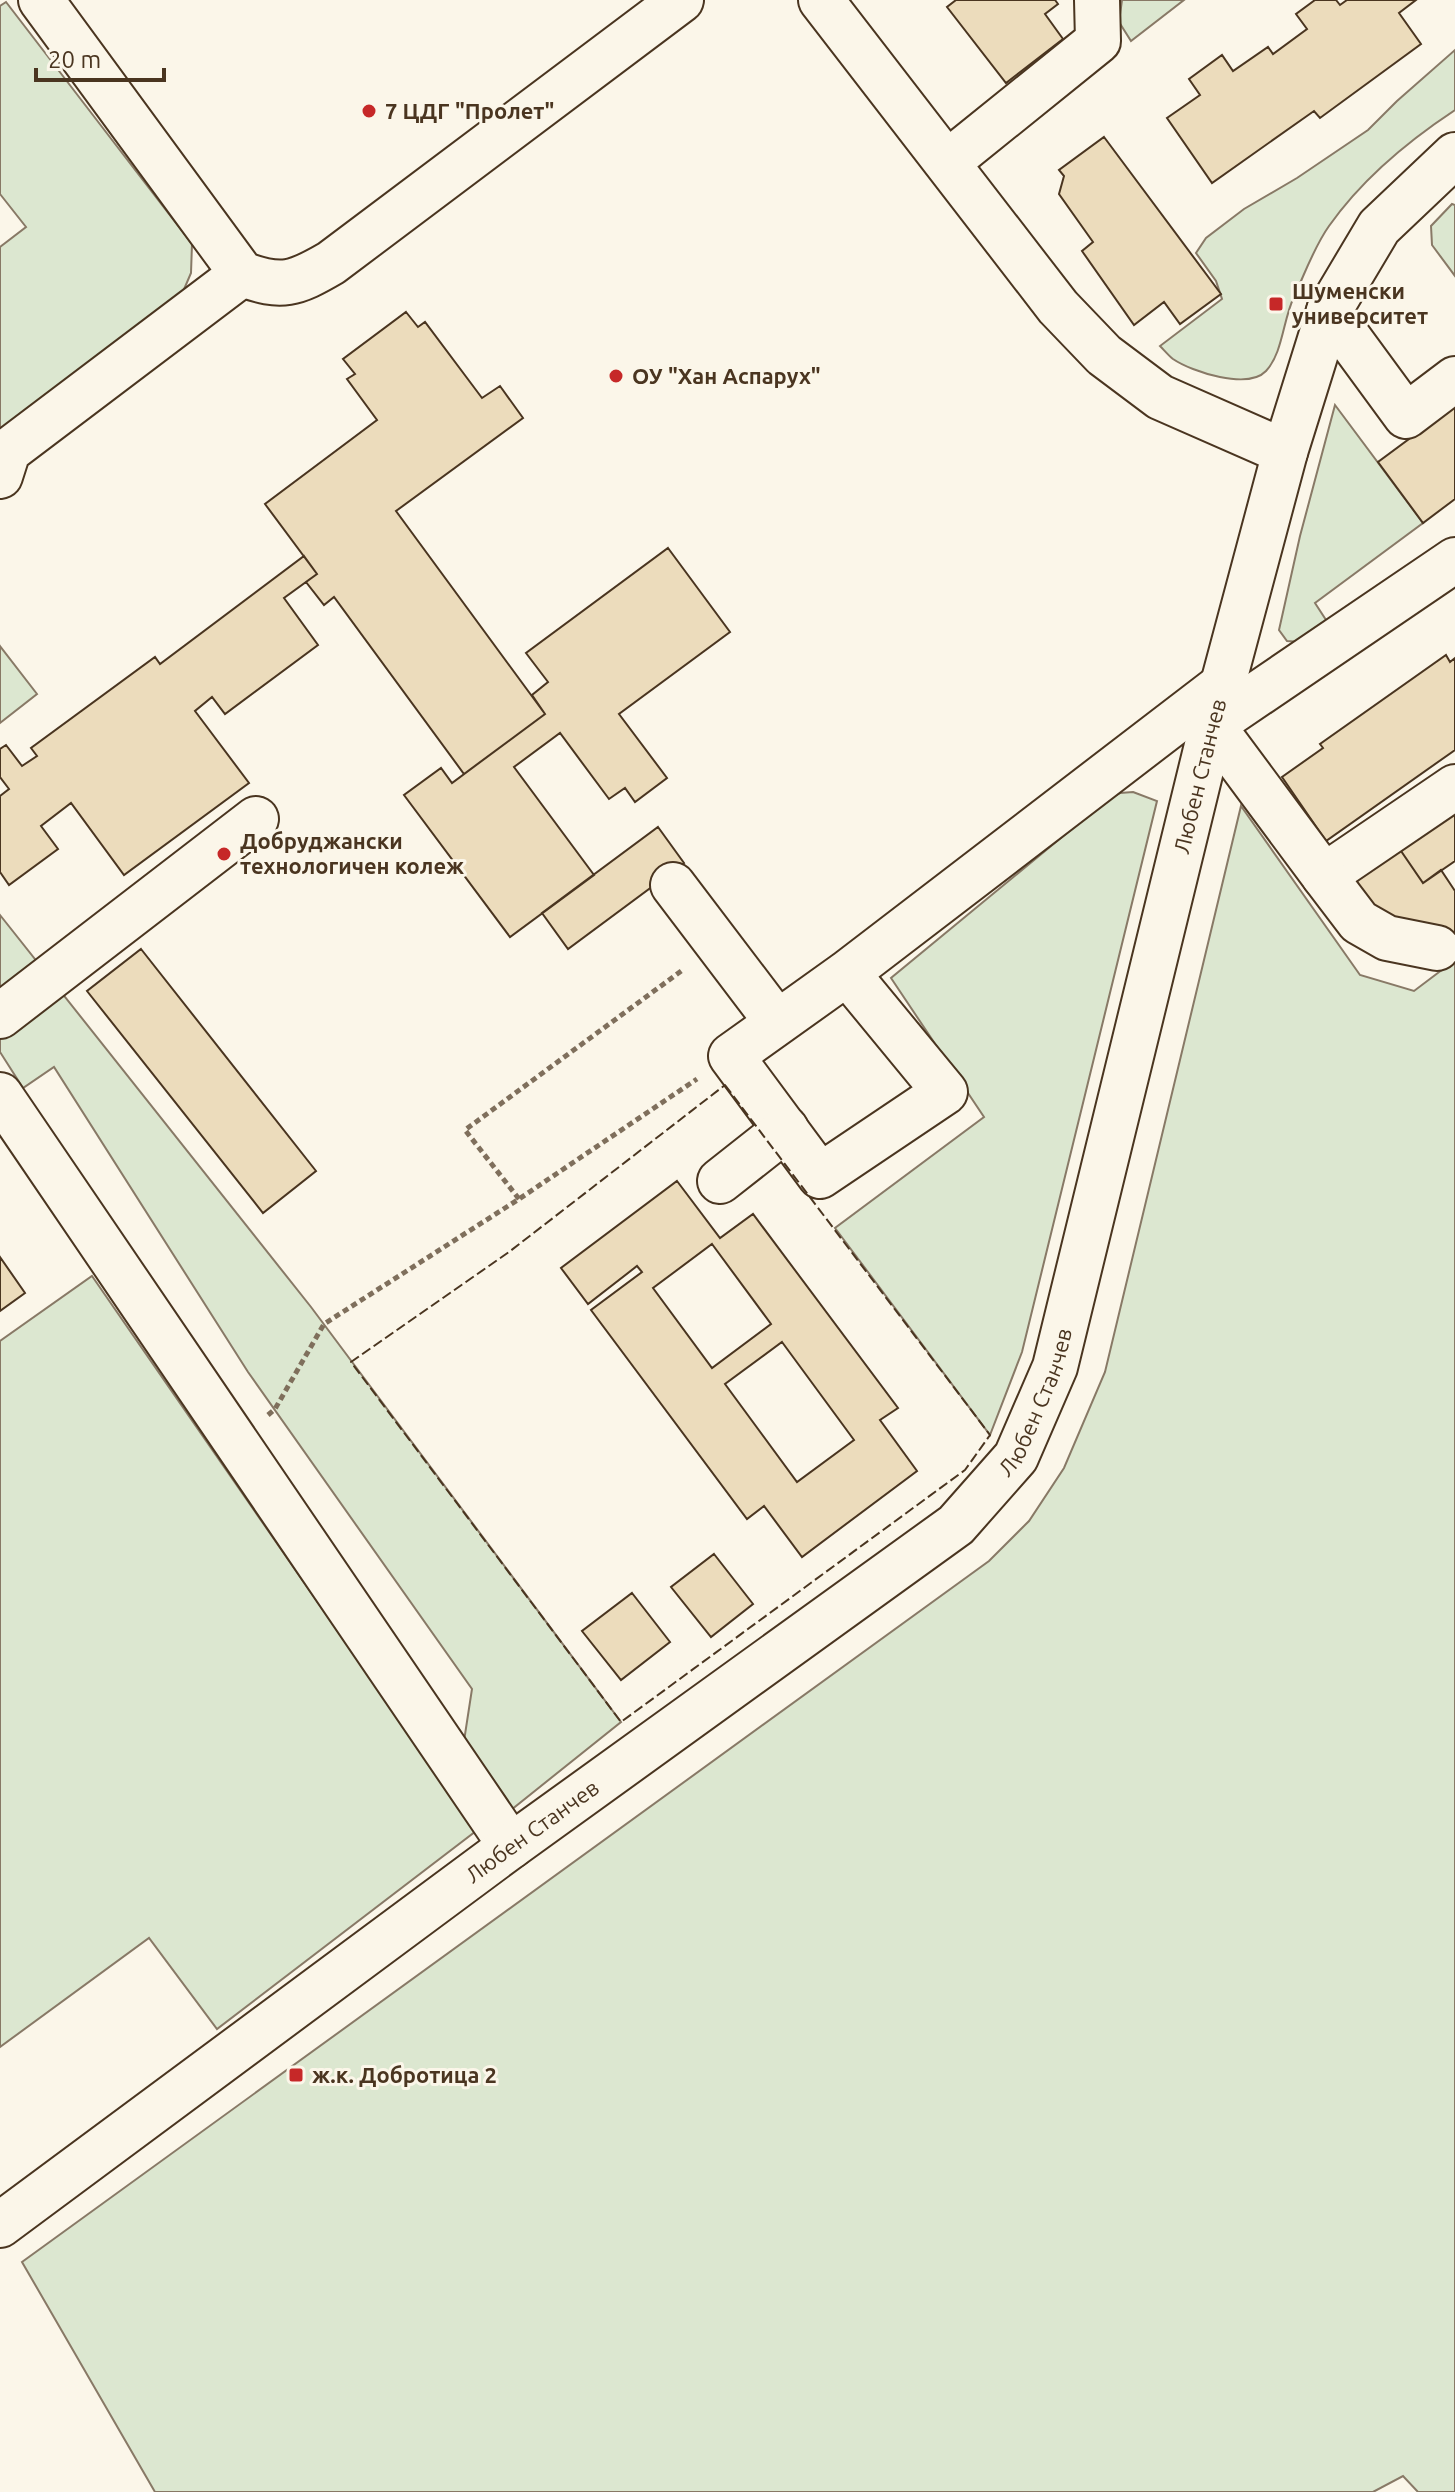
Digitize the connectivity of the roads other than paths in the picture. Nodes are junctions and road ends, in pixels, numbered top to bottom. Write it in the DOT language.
graph roads {
  1 [pos="41,0"];
  2 [pos="681,0"];
  3 [pos="821,0"];
  4 [pos="1097,0"];
  5 [pos="1455,155"];
  6 [pos="948,162"];
  7 [pos="242,274"];
  8 [pos="1329,311"];
  9 [pos="1455,379"];
  10 [pos="1285,452"];
  11 [pos="0,476"];
  12 [pos="1455,560"];
  13 [pos="1218,704"];
  14 [pos="1455,787"];
  15 [pos="256,819"];
  16 [pos="1324,876"];
  17 [pos="673,885"];
  18 [pos="1437,948"];
  19 [pos="847,973"];
  20 [pos="0,1016"];
  21 [pos="777,1022"];
  22 [pos="0,1095"];
  23 [pos="786,1129"];
  24 [pos="720,1181"];
  25 [pos="511,1846"];
  26 [pos="0,2225"];
  1 -- 7 [label="street"];
  2 -- 7 [label="street"];
  3 -- 6 [label="street"];
  4 -- 6 [label="street"];
  5 -- 8 [label="street, Любен Станчев"];
  6 -- 10 [label="street"];
  7 -- 11 [label="street"];
  8 -- 9 [label="street"];
  8 -- 10 [label="street, Любен Станчев"];
  10 -- 13 [label="street, Любен Станчев"];
  12 -- 13 [label="street"];
  13 -- 16 [label="street"];
  13 -- 19 [label="street"];
  13 -- 25 [label="street, Любен Станчев"];
  14 -- 16 [label="street"];
  15 -- 20 [label="street"];
  16 -- 18 [label="street"];
  17 -- 21 [label="street"];
  19 -- 21 [label="street"];
  19 -- 23 [label="street"];
  21 -- 23 [label="street"];
  22 -- 25 [label="street"];
  23 -- 24 [label="street"];
  25 -- 26 [label="street, Любен Станчев"];
}
